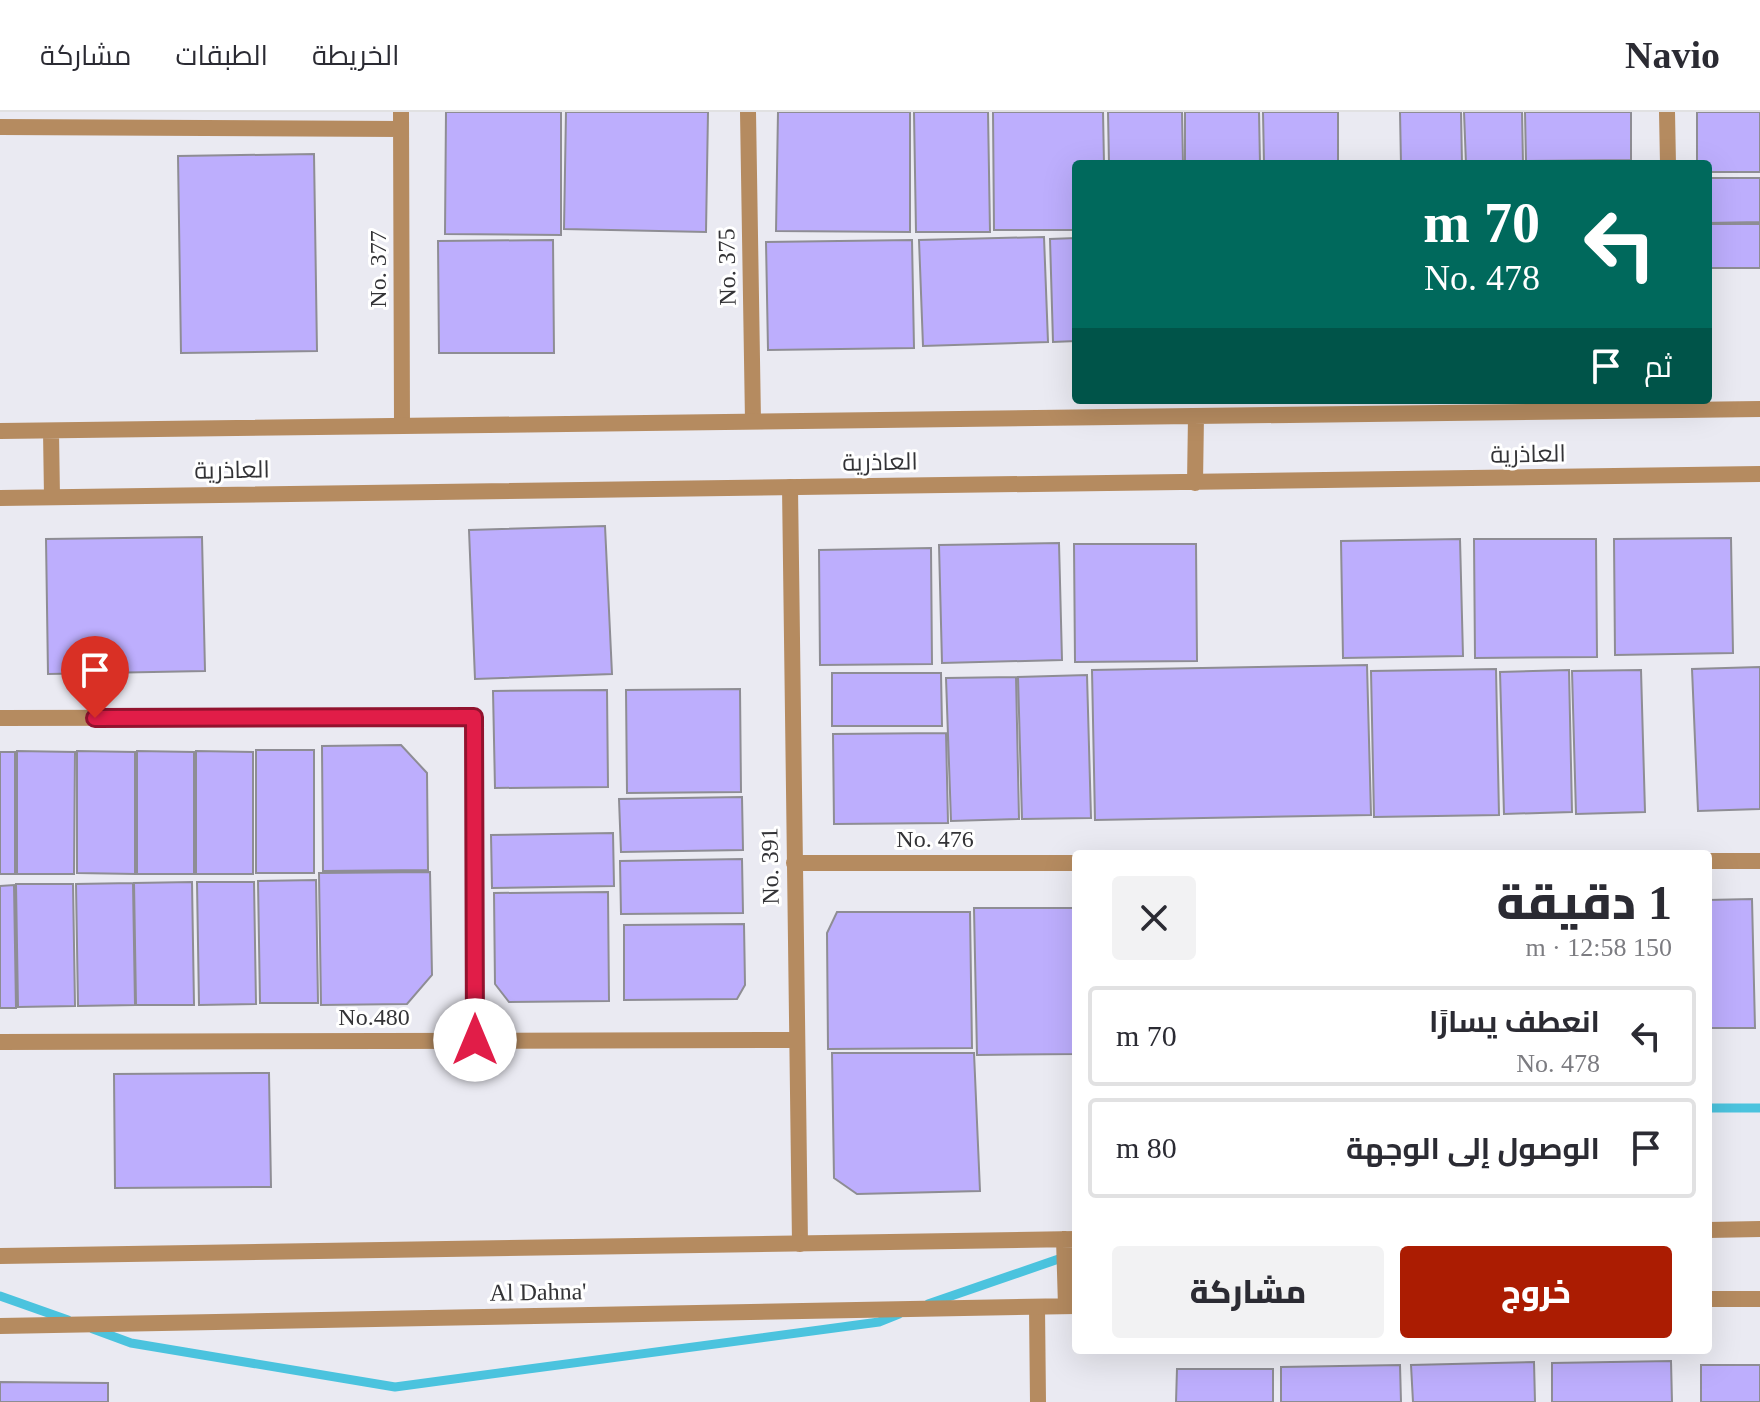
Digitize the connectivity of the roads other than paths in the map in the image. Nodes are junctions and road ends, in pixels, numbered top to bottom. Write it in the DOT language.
graph roads {
  1 [pos="748,112"];
  2 [pos="1667,112"];
  3 [pos="401,120"];
  4 [pos="0,127"];
  5 [pos="1668,160"];
  6 [pos="1673,405"];
  7 [pos="1760,409"];
  8 [pos="1196,416"];
  9 [pos="753,421"];
  10 [pos="402,425"];
  11 [pos="0,431"];
  12 [pos="51,431"];
  13 [pos="1760,474"];
  14 [pos="1195,483"];
  15 [pos="790,487"];
  16 [pos="52,497"];
  17 [pos="0,498"];
  18 [pos="0,718"];
  19 [pos="1712,861"];
  20 [pos="1760,861"];
  21 [pos="794,863"];
  22 [pos="1072,863"];
  23 [pos="475,1040"];
  24 [pos="797,1040"];
  25 [pos="0,1042"];
  26 [pos="1760,1229"];
  27 [pos="1712,1230"];
  28 [pos="1070,1239"];
  29 [pos="800,1244"];
  30 [pos="0,1256"];
  31 [pos="1712,1299"];
  32 [pos="1760,1299"];
  33 [pos="1071,1306"];
  34 [pos="1037,1307"];
  35 [pos="0,1326"];
  36 [pos="1038,1402"];
  1 -- 9 [label="street, No. 375"];
  2 -- 5 [label="street"];
  3 -- 4 [label="street"];
  3 -- 10 [label="street, No. 377"];
  6 -- 7 [label="street, العاذرية"];
  6 -- 8 [label="street, العاذرية"];
  8 -- 9 [label="street, العاذرية"];
  8 -- 14 [label="street"];
  9 -- 10 [label="street, العاذرية"];
  10 -- 12 [label="street, العاذرية"];
  11 -- 12 [label="street, العاذرية"];
  12 -- 16 [label="street"];
  13 -- 14 [label="street, العاذرية"];
  14 -- 15 [label="street, العاذرية"];
  15 -- 16 [label="street, العاذرية"];
  15 -- 21 [label="street, No. 391"];
  16 -- 17 [label="street, العاذرية"];
  18 -- 23 [label="street"];
  19 -- 20 [label="street"];
  21 -- 22 [label="street, No. 476"];
  21 -- 24 [label="street, No. 391"];
  23 -- 24 [label="street, No.480"];
  23 -- 25 [label="street, No.480"];
  24 -- 29 [label="street, No. 391"];
  26 -- 27 [label="street"];
  28 -- 29 [label="street, Al Dahna'"];
  28 -- 33 [label="street"];
  29 -- 30 [label="street, Al Dahna'"];
  31 -- 32 [label="street"];
  33 -- 34 [label="street, Al Dahna'"];
  34 -- 35 [label="street, Al Dahna'"];
  34 -- 36 [label="street"];
}
